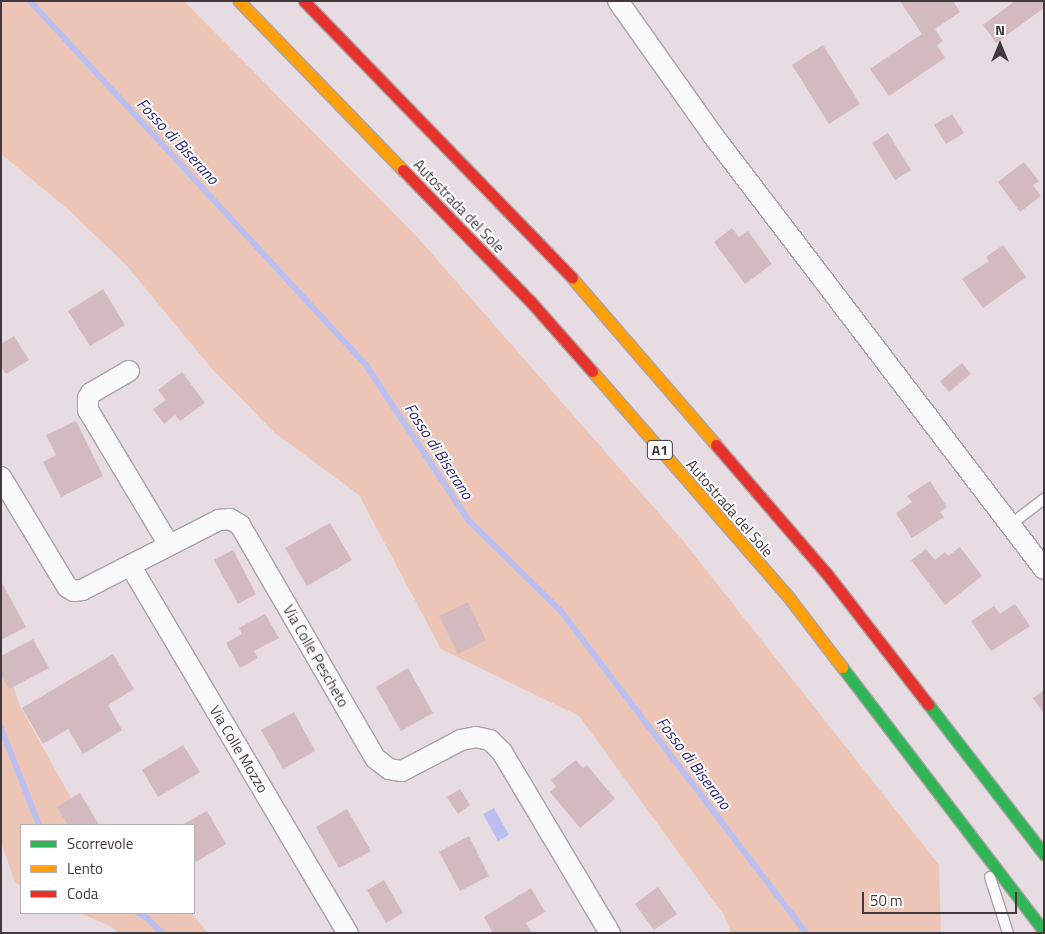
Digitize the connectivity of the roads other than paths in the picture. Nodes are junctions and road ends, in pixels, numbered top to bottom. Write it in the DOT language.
graph roads {
  1 [pos="239,1"];
  2 [pos="304,1"];
  3 [pos="618,1"];
  4 [pos="128,371"];
  5 [pos="1,477"];
  6 [pos="1044,499"];
  7 [pos="1010,525"];
  8 [pos="169,545"];
  9 [pos="130,565"];
  10 [pos="1044,569"];
  11 [pos="982,850"];
  12 [pos="1044,854"];
  13 [pos="1044,931"];
  14 [pos="348,933"];
  15 [pos="610,933"];
  16 [pos="1008,933"];
  1 -- 11 [label="highway, Autostrada del Sole / A1"];
  2 -- 12 [label="highway, Autostrada del Sole"];
  3 -- 7 [label="street"];
  4 -- 8 [label="street"];
  5 -- 9 [label="street, Via Colle Pescheto"];
  6 -- 7 [label="lane"];
  7 -- 10 [label="street"];
  8 -- 9 [label="street, Via Colle Pescheto"];
  8 -- 15 [label="street, Via Colle Pescheto"];
  9 -- 14 [label="street, Via Colle Mozzo"];
  11 -- 13 [label="highway, Autostrada del Sole / A1"];
  11 -- 16 [label="lane"];
}
